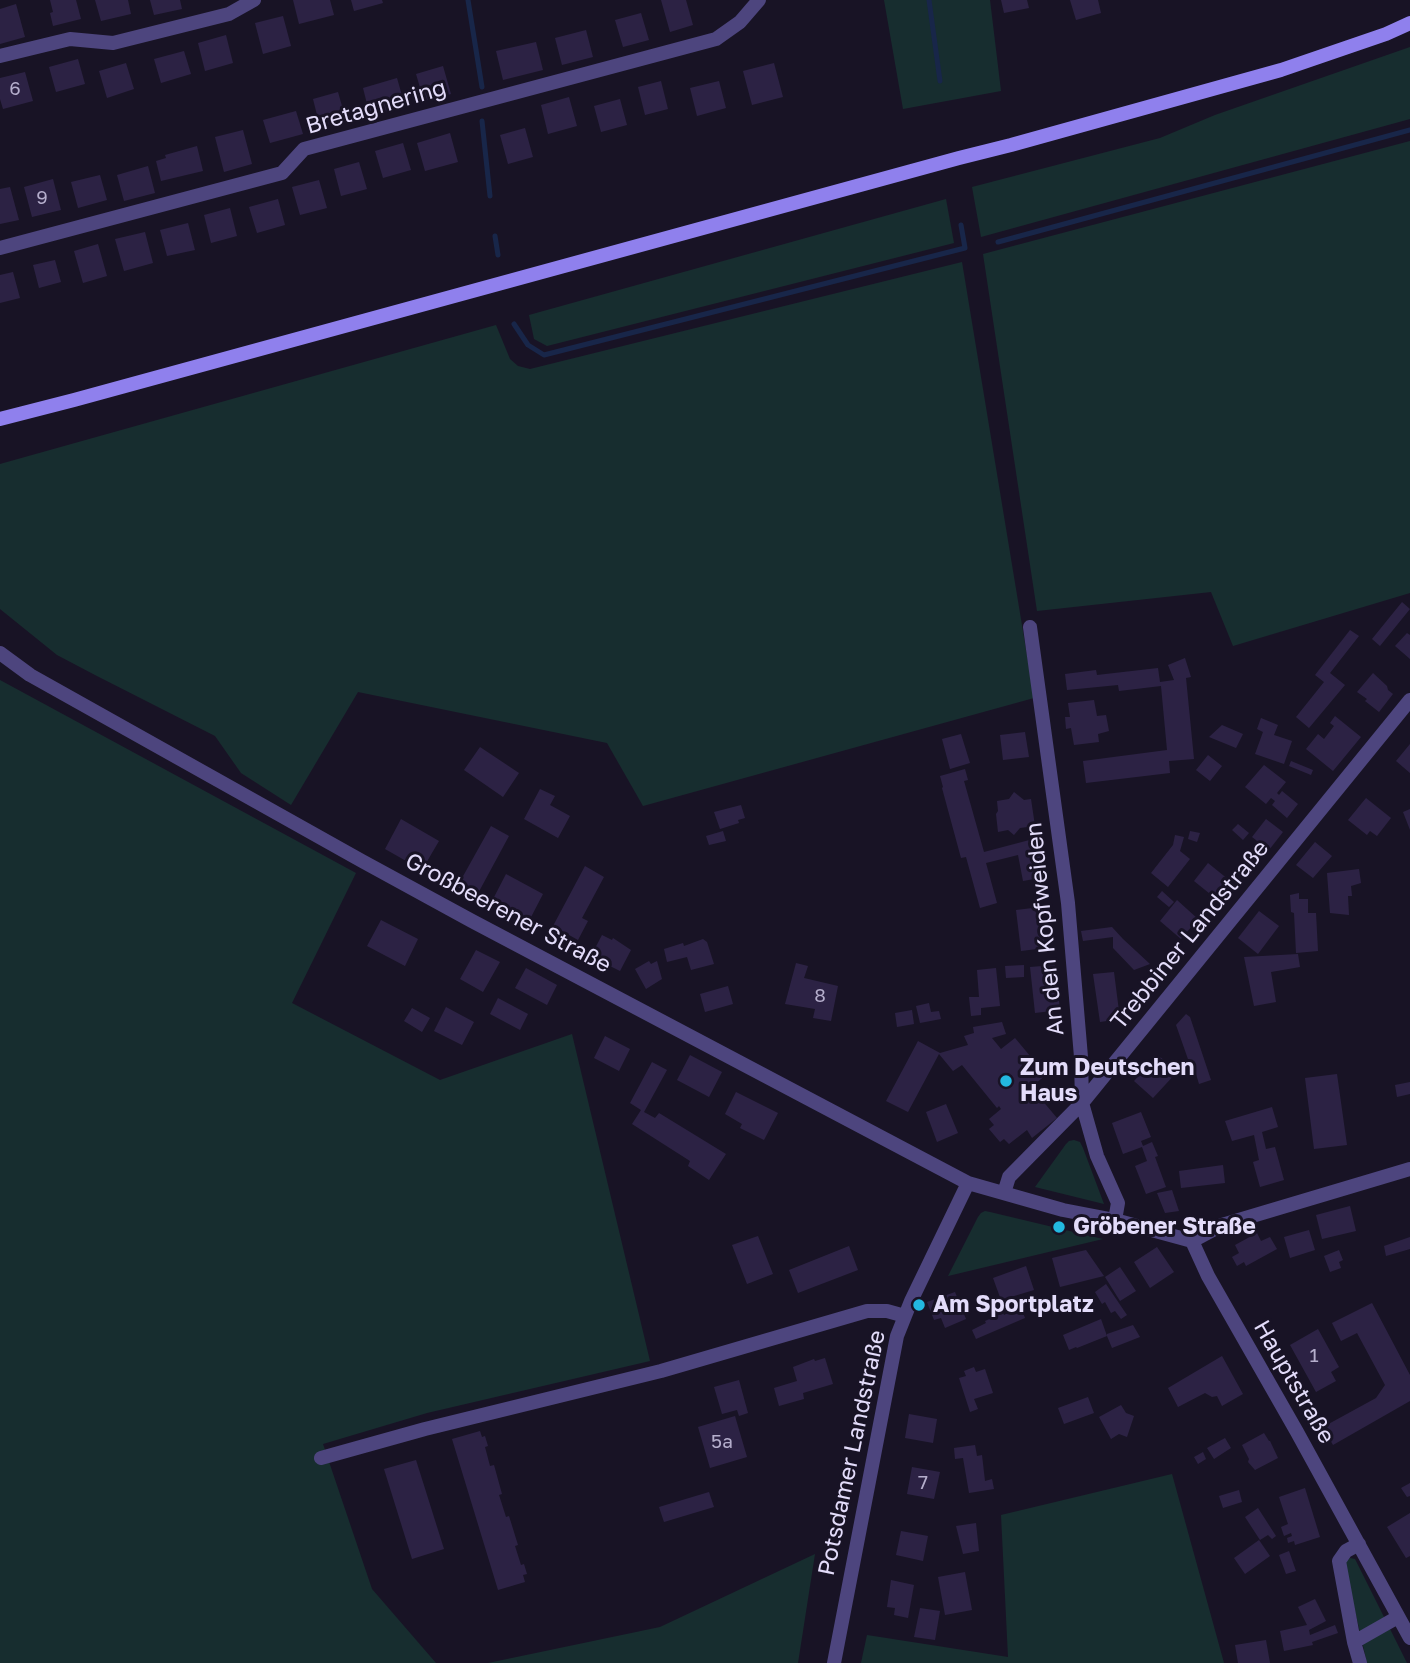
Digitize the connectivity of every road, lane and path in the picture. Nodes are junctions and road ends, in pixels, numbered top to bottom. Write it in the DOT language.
graph roads {
  1 [pos="254,0"];
  2 [pos="759,0"];
  3 [pos="1410,23"];
  4 [pos="0,56"];
  5 [pos="0,248"];
  6 [pos="0,419"];
  7 [pos="1030,627"];
  8 [pos="0,653"];
  9 [pos="1410,700"];
  10 [pos="1083,1103"];
  11 [pos="1410,1169"];
  12 [pos="968,1183"];
  13 [pos="1004,1194"];
  14 [pos="1115,1220"];
  15 [pos="1192,1241"];
  16 [pos="905,1316"];
  17 [pos="321,1458"];
  18 [pos="1359,1544"];
  19 [pos="1398,1617"];
  20 [pos="1410,1638"];
  21 [pos="1354,1642"];
  22 [pos="834,1663"];
  23 [pos="1360,1663"];
  1 -- 4 [label="street"];
  2 -- 5 [label="street, Bretagnering"];
  3 -- 6 [label="main road"];
  7 -- 10 [label="street, An den Kopfweiden"];
  8 -- 12 [label="street, Großbeerener Straße"];
  9 -- 10 [label="street, Trebbiner Landstraße"];
  10 -- 13 [label="street, Trebbiner Landstraße"];
  10 -- 14 [label="street, An den Kopfweiden"];
  11 -- 15 [label="street"];
  12 -- 13 [label="street, Großbeerener Straße"];
  12 -- 16 [label="street, Potsdamer Landstraße"];
  13 -- 14 [label="street"];
  14 -- 15 [label="street"];
  15 -- 18 [label="street, Hauptstraße"];
  16 -- 17 [label="street"];
  16 -- 22 [label="street, Potsdamer Landstraße"];
  18 -- 19 [label="street, Hauptstraße"];
  18 -- 21 [label="street"];
  19 -- 20 [label="street, Hauptstraße"];
  19 -- 21 [label="street"];
  21 -- 23 [label="street"];
}
